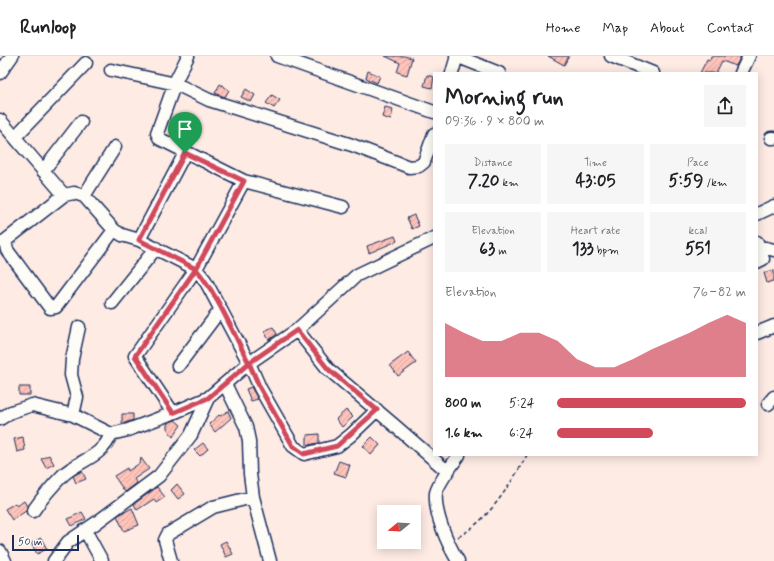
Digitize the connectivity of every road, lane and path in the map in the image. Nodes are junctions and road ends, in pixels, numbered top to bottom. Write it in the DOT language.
graph roads {
  1 [pos="12,56"];
  2 [pos="188,56"];
  3 [pos="277,56"];
  4 [pos="456,56"];
  5 [pos="611,56"];
  6 [pos="750,56"];
  7 [pos="86,63"];
  8 [pos="111,70"];
  9 [pos="1,71"];
  10 [pos="452,72"];
  11 [pos="496,72"];
  12 [pos="651,72"];
  13 [pos="742,72"];
  14 [pos="176,84"];
  15 [pos="433,112"];
  16 [pos="0,120"];
  17 [pos="81,122"];
  18 [pos="15,137"];
  19 [pos="433,137"];
  20 [pos="115,147"];
  21 [pos="185,153"];
  22 [pos="43,172"];
  23 [pos="244,181"];
  24 [pos="64,195"];
  25 [pos="84,196"];
  26 [pos="774,206"];
  27 [pos="343,207"];
  28 [pos="758,214"];
  29 [pos="114,230"];
  30 [pos="433,238"];
  31 [pos="139,240"];
  32 [pos="758,245"];
  33 [pos="156,248"];
  34 [pos="774,250"];
  35 [pos="758,262"];
  36 [pos="196,269"];
  37 [pos="112,303"];
  38 [pos="221,308"];
  39 [pos="774,326"];
  40 [pos="79,327"];
  41 [pos="297,330"];
  42 [pos="758,333"];
  43 [pos="249,363"];
  44 [pos="178,366"];
  45 [pos="224,384"];
  46 [pos="208,398"];
  47 [pos="377,410"];
  48 [pos="173,413"];
  49 [pos="73,415"];
  50 [pos="0,419"];
  51 [pos="111,434"];
  52 [pos="457,456"];
  53 [pos="526,456"];
  54 [pos="447,471"];
  55 [pos="253,497"];
  56 [pos="33,511"];
  57 [pos="85,530"];
  58 [pos="450,548"];
  59 [pos="0,551"];
  60 [pos="5,561"];
  61 [pos="54,561"];
  62 [pos="102,561"];
  63 [pos="171,561"];
  64 [pos="270,561"];
  65 [pos="458,561"];
  1 -- 9 [label="street"];
  2 -- 14 [label="street"];
  3 -- 15 [label="street"];
  4 -- 10 [label="street"];
  4 -- 11 [label="street"];
  5 -- 12 [label="street"];
  6 -- 13 [label="street"];
  7 -- 18 [label="street"];
  8 -- 14 [label="street"];
  14 -- 19 [label="street"];
  14 -- 21 [label="street"];
  16 -- 18 [label="street"];
  17 -- 22 [label="street"];
  18 -- 22 [label="street"];
  20 -- 25 [label="street"];
  21 -- 23 [label="street"];
  21 -- 31 [label="street"];
  22 -- 24 [label="street"];
  23 -- 27 [label="street"];
  23 -- 36 [label="street"];
  24 -- 25 [label="street"];
  24 -- 29 [label="street"];
  25 -- 29 [label="street"];
  26 -- 28 [label="street"];
  29 -- 31 [label="street"];
  30 -- 41 [label="street"];
  31 -- 33 [label="street"];
  32 -- 34 [label="street"];
  32 -- 35 [label="street"];
  33 -- 36 [label="street"];
  33 -- 37 [label="street"];
  36 -- 38 [label="street"];
  36 -- 48 [label="street"];
  38 -- 43 [label="street"];
  38 -- 44 [label="street"];
  39 -- 42 [label="street"];
  40 -- 49 [label="street"];
  41 -- 43 [label="street"];
  41 -- 47 [label="street"];
  43 -- 45 [label="street"];
  43 -- 47 [label="street"];
  45 -- 46 [label="street"];
  45 -- 55 [label="street"];
  46 -- 48 [label="street"];
  46 -- 57 [label="street"];
  47 -- 54 [label="street"];
  48 -- 51 [label="street"];
  49 -- 50 [label="street"];
  49 -- 51 [label="street"];
  51 -- 56 [label="street"];
  52 -- 54 [label="street"];
  53 -- 58 [label="path"];
  54 -- 58 [label="street"];
  55 -- 63 [label="street"];
  55 -- 64 [label="street"];
  57 -- 61 [label="street"];
  57 -- 62 [label="street"];
  58 -- 65 [label="street"];
  59 -- 60 [label="street"];
}
